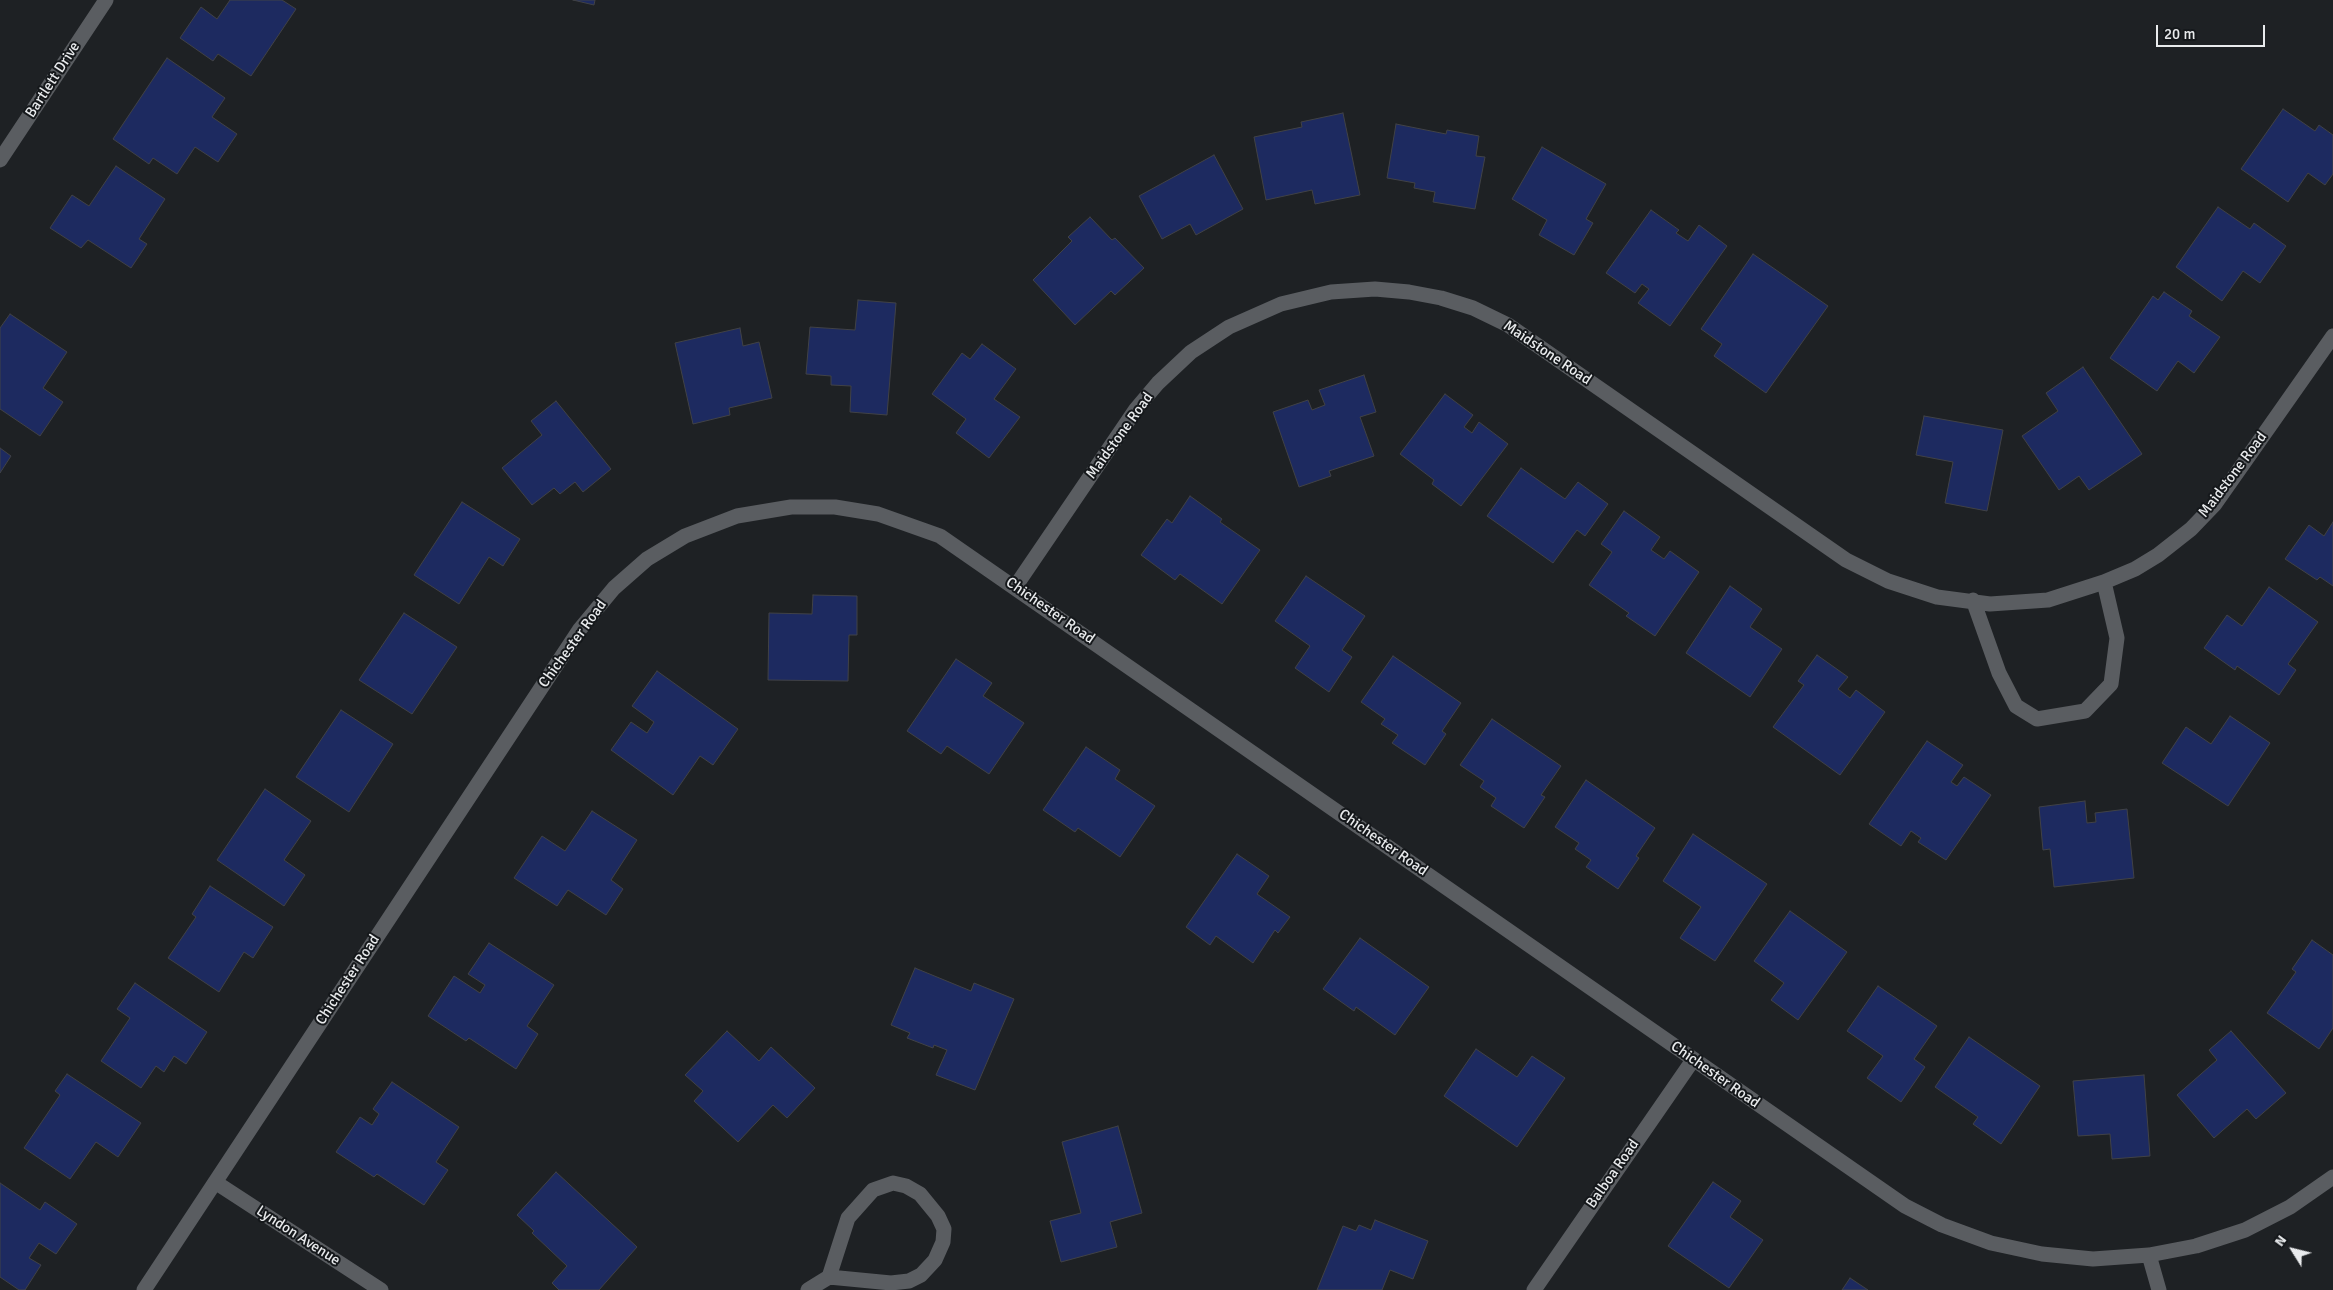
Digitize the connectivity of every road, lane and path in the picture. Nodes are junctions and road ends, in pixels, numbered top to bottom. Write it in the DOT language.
graph roads {
  1 [pos="106,0"];
  2 [pos="0,160"];
  3 [pos="2333,336"];
  4 [pos="2104,582"];
  5 [pos="1015,587"];
  6 [pos="1973,600"];
  7 [pos="1693,1060"];
  8 [pos="2333,1177"];
  9 [pos="215,1182"];
  10 [pos="2149,1255"];
  11 [pos="829,1277"];
  12 [pos="144,1290"];
  13 [pos="381,1290"];
  14 [pos="808,1290"];
  15 [pos="1534,1290"];
  16 [pos="2159,1290"];
  1 -- 2 [label="street, Bartlett Drive"];
  3 -- 4 [label="street, Maidstone Road"];
  4 -- 6 [label="street, Maidstone Road"];
  4 -- 6 [label="street"];
  5 -- 6 [label="street, Maidstone Road"];
  5 -- 7 [label="street, Chichester Road"];
  5 -- 9 [label="street, Chichester Road"];
  7 -- 10 [label="street, Chichester Road"];
  7 -- 15 [label="street, Balboa Road"];
  8 -- 10 [label="street, Chichester Road"];
  9 -- 12 [label="street, Chichester Road"];
  9 -- 13 [label="street, Lyndon Avenue"];
  10 -- 16 [label="street"];
  11 -- 11 [label="street"];
  11 -- 14 [label="street"];
}
